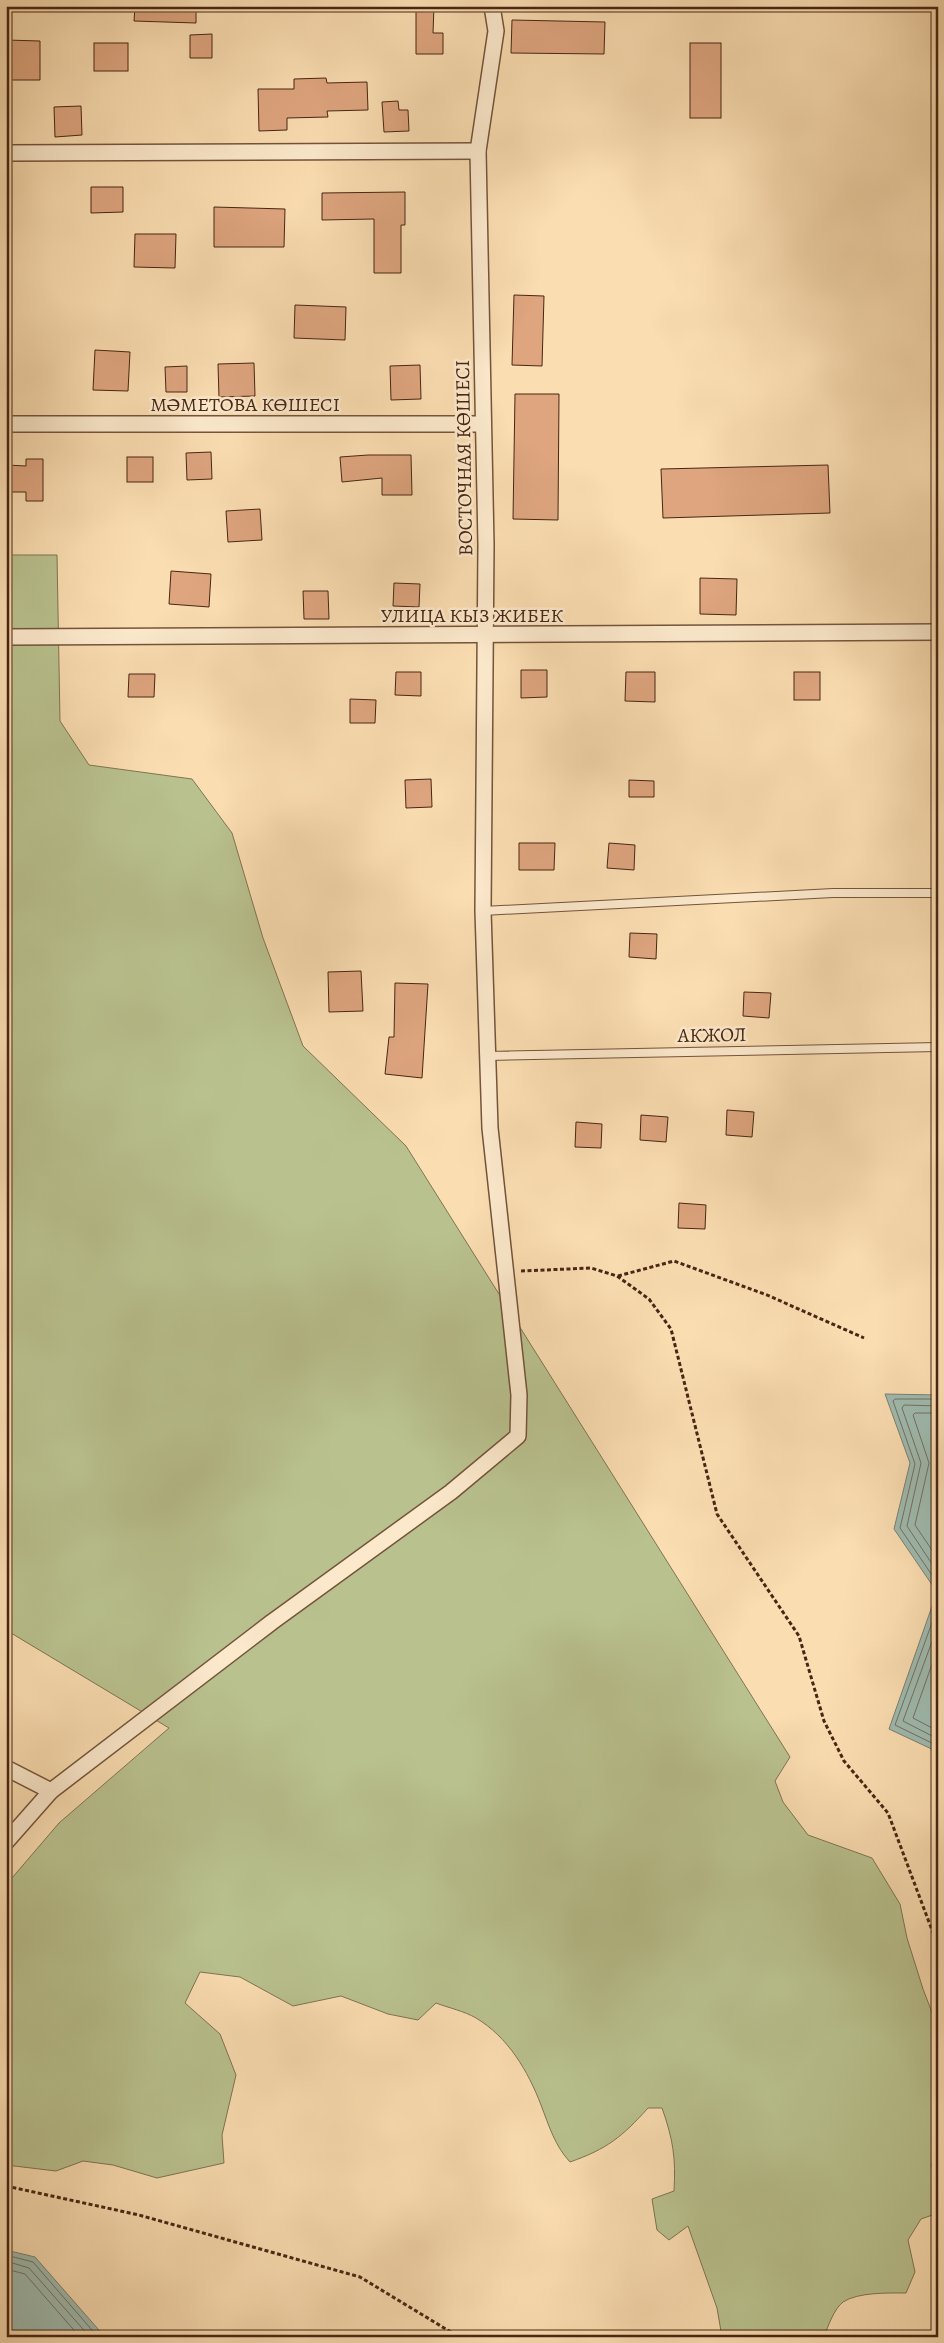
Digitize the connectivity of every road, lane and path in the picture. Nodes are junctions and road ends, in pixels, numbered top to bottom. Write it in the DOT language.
graph roads {
  1 [pos="492,6"];
  2 [pos="478,151"];
  3 [pos="6,153"];
  4 [pos="6,424"];
  5 [pos="483,424"];
  6 [pos="938,632"];
  7 [pos="485,635"];
  8 [pos="6,637"];
  9 [pos="938,893"];
  10 [pos="482,911"];
  11 [pos="938,1046"];
  12 [pos="488,1056"];
  13 [pos="505,1272"];
  14 [pos="617,1276"];
  15 [pos="864,1338"];
  16 [pos="6,1768"];
  17 [pos="51,1790"];
  18 [pos="6,1842"];
  19 [pos="938,1946"];
  20 [pos="6,2186"];
  21 [pos="459,2337"];
  1 -- 2 [label="street, ВОСТОЧНАЯ КӨШЕСІ"];
  2 -- 3 [label="street"];
  2 -- 5 [label="street, ВОСТОЧНАЯ КӨШЕСІ"];
  4 -- 5 [label="street, МӘМЕТОВА КӨШЕСІ"];
  5 -- 7 [label="street, ВОСТОЧНАЯ КӨШЕСІ"];
  6 -- 7 [label="street, УЛИЦА КЫЗ ЖИБЕК"];
  7 -- 8 [label="street, УЛИЦА КЫЗ ЖИБЕК"];
  7 -- 10 [label="street, ВОСТОЧНАЯ КӨШЕСІ"];
  9 -- 10 [label="lane"];
  10 -- 12 [label="street, ВОСТОЧНАЯ КӨШЕСІ"];
  11 -- 12 [label="lane, АКЖОЛ"];
  12 -- 13 [label="street, ВОСТОЧНАЯ КӨШЕСІ"];
  13 -- 14 [label="path"];
  13 -- 17 [label="street, ВОСТОЧНАЯ КӨШЕСІ"];
  14 -- 15 [label="path"];
  14 -- 19 [label="path"];
  16 -- 17 [label="street"];
  17 -- 18 [label="street"];
  20 -- 21 [label="path"];
}
